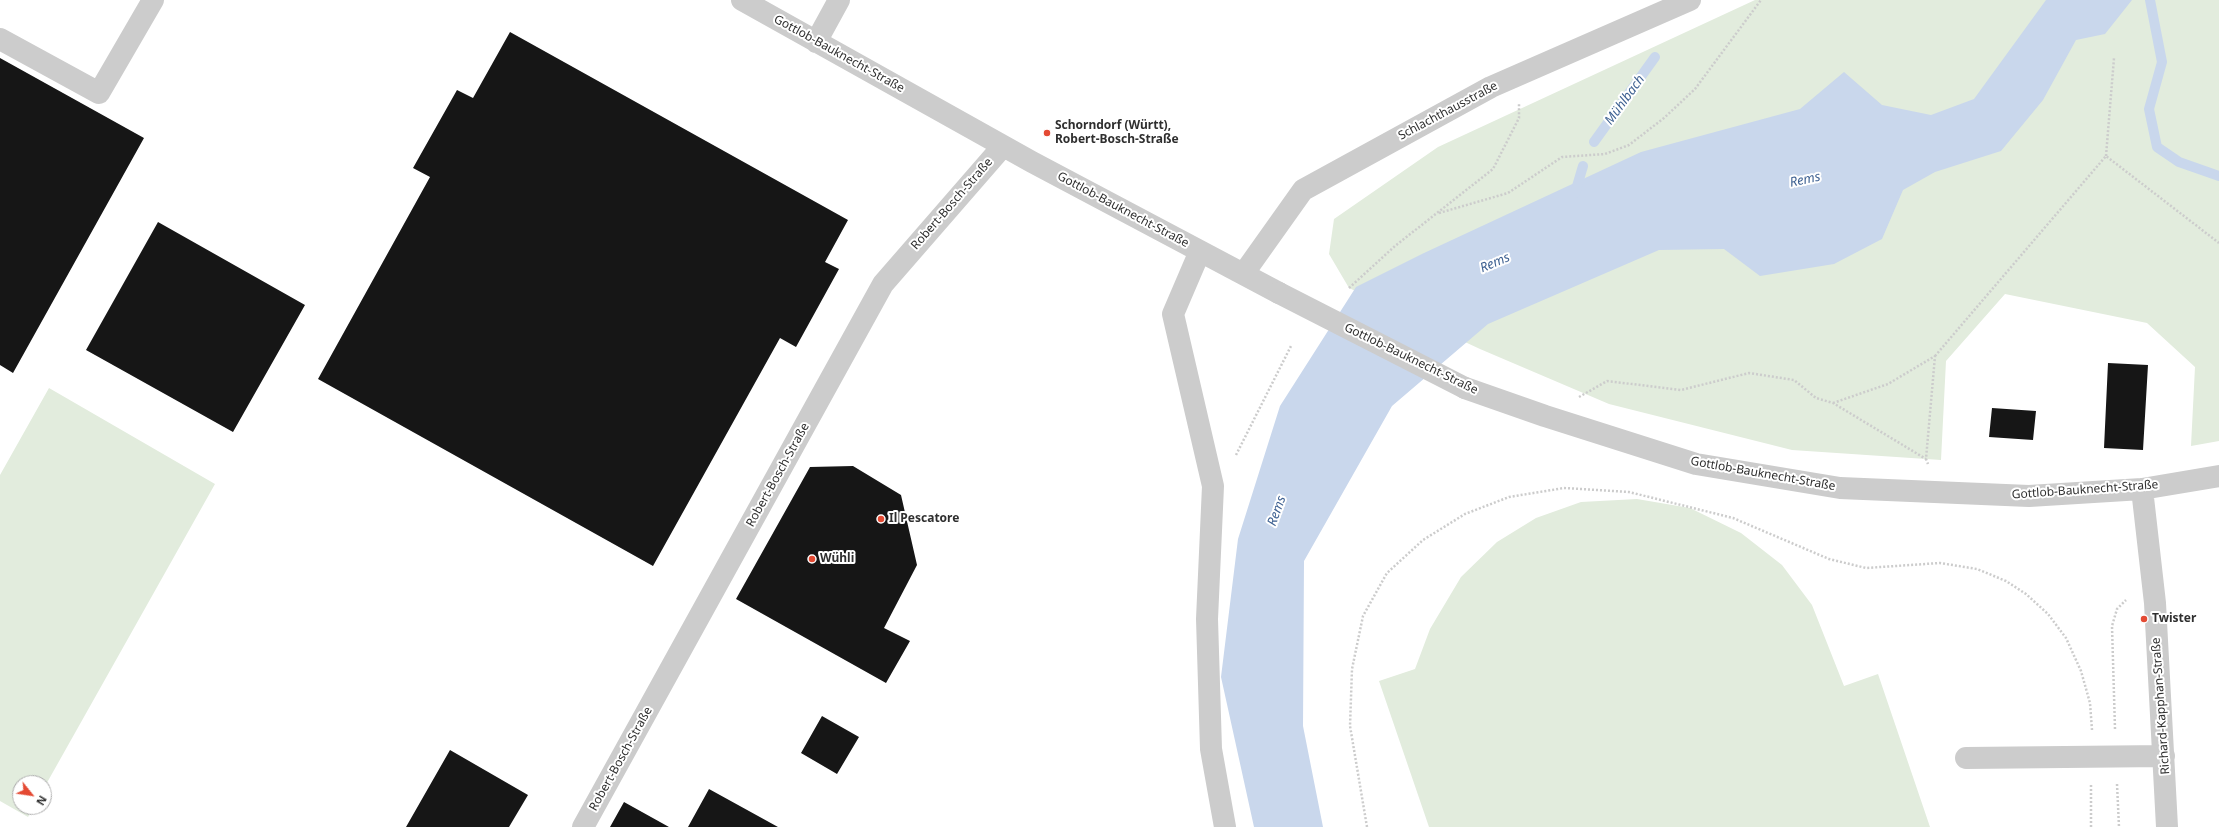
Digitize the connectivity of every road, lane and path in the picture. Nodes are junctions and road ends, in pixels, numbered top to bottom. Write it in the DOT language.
graph roads {
  1 [pos="153,0"];
  2 [pos="742,0"];
  3 [pos="839,0"];
  4 [pos="1690,0"];
  5 [pos="1762,0"];
  6 [pos="0,39"];
  7 [pos="816,42"];
  8 [pos="2114,58"];
  9 [pos="1518,76"];
  10 [pos="1003,146"];
  11 [pos="2106,156"];
  12 [pos="1439,213"];
  13 [pos="2219,243"];
  14 [pos="1200,251"];
  15 [pos="1244,273"];
  16 [pos="1349,288"];
  17 [pos="1290,346"];
  18 [pos="1936,356"];
  19 [pos="1833,403"];
  20 [pos="1545,416"];
  21 [pos="1926,459"];
  22 [pos="2219,476"];
  23 [pos="1213,486"];
  24 [pos="2142,489"];
  25 [pos="1935,492"];
  26 [pos="2153,586"];
  27 [pos="2164,756"];
  28 [pos="2091,757"];
  29 [pos="2116,757"];
  30 [pos="1966,758"];
  31 [pos="583,827"];
  32 [pos="1225,827"];
  33 [pos="1367,827"];
  34 [pos="2091,827"];
  35 [pos="2119,827"];
  36 [pos="2167,827"];
  1 -- 6 [label="street"];
  2 -- 7 [label="street, Gottlob-Bauknecht-Straße"];
  3 -- 7 [label="street"];
  4 -- 9 [label="street, Schlachthausstraße"];
  5 -- 12 [label="path"];
  7 -- 10 [label="street, Gottlob-Bauknecht-Straße"];
  8 -- 11 [label="path"];
  9 -- 12 [label="path"];
  9 -- 15 [label="street, Schlachthausstraße"];
  10 -- 14 [label="street, Gottlob-Bauknecht-Straße"];
  10 -- 31 [label="street, Robert-Bosch-Straße"];
  11 -- 13 [label="path"];
  11 -- 18 [label="path"];
  12 -- 16 [label="path"];
  14 -- 15 [label="street, Gottlob-Bauknecht-Straße"];
  14 -- 23 [label="street"];
  15 -- 20 [label="street, Gottlob-Bauknecht-Straße, bridge"];
  17 -- 23 [label="path"];
  18 -- 19 [label="path"];
  18 -- 21 [label="path"];
  19 -- 20 [label="path"];
  19 -- 21 [label="path"];
  20 -- 25 [label="street, Gottlob-Bauknecht-Straße"];
  21 -- 25 [label="path"];
  22 -- 24 [label="street, Gottlob-Bauknecht-Straße"];
  23 -- 32 [label="street"];
  24 -- 25 [label="street, Gottlob-Bauknecht-Straße"];
  24 -- 26 [label="street, Richard-Kapphan-Straße"];
  26 -- 27 [label="street, Richard-Kapphan-Straße"];
  26 -- 29 [label="path"];
  27 -- 29 [label="street"];
  27 -- 36 [label="street, Richard-Kapphan-Straße"];
  28 -- 29 [label="street"];
  28 -- 30 [label="street"];
  28 -- 33 [label="path"];
  28 -- 34 [label="path"];
  29 -- 35 [label="path"];
}
